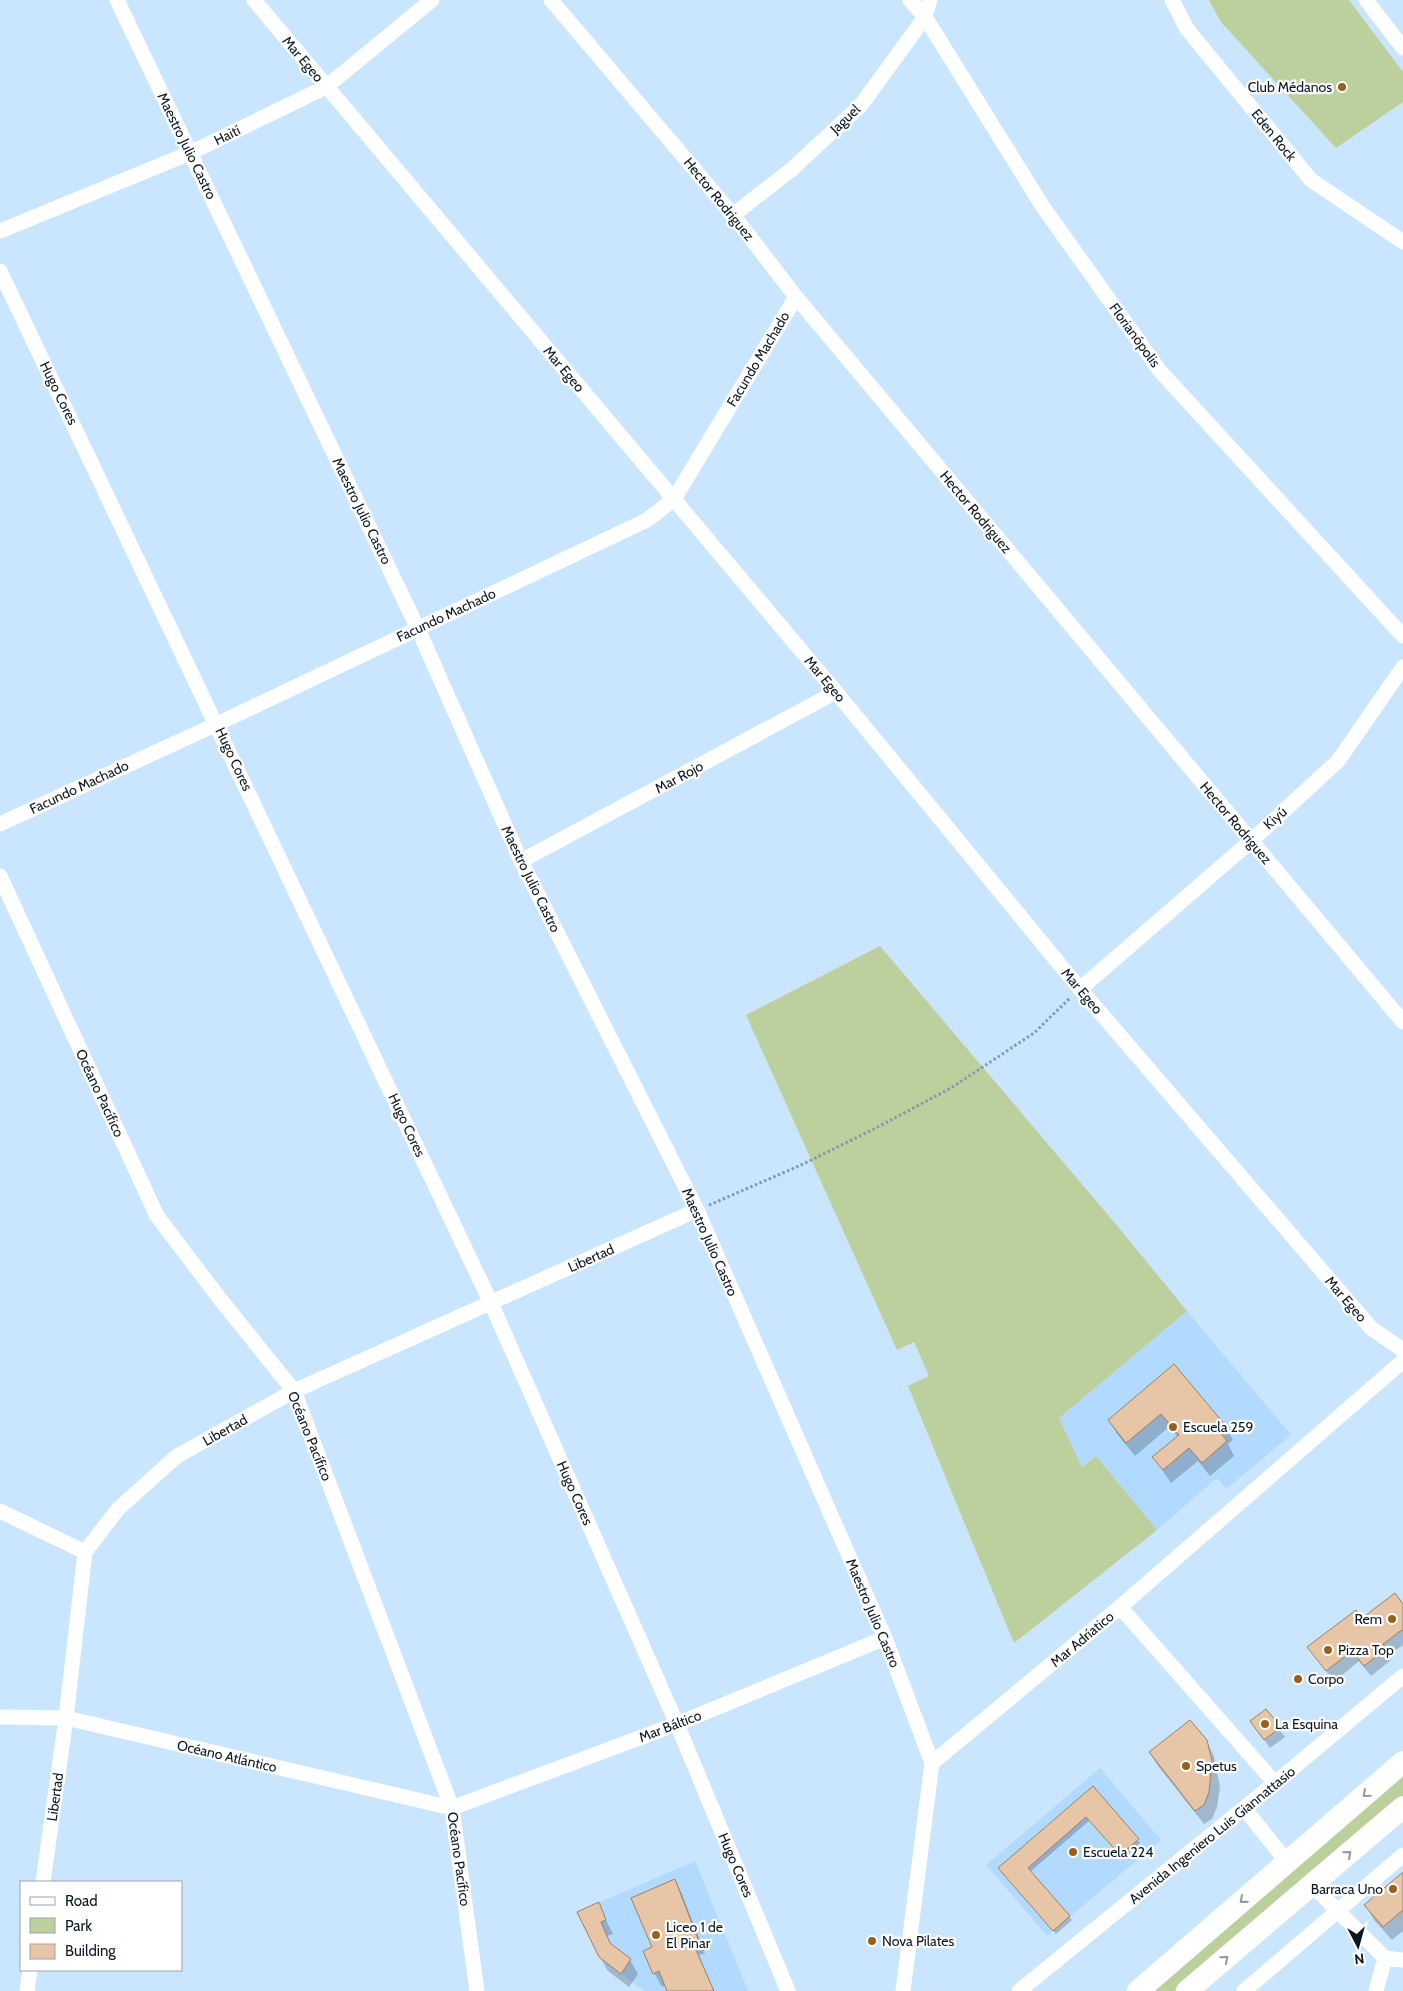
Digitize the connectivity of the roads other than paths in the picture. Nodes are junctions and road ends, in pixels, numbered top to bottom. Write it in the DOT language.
graph roads {
  1 [pos="117,0"];
  2 [pos="254,0"];
  3 [pos="432,0"];
  4 [pos="551,0"];
  5 [pos="910,0"];
  6 [pos="930,0"];
  7 [pos="1172,0"];
  8 [pos="1366,0"];
  9 [pos="925,17"];
  10 [pos="1403,48"];
  11 [pos="326,87"];
  12 [pos="190,153"];
  13 [pos="733,215"];
  14 [pos="0,231"];
  15 [pos="1403,242"];
  16 [pos="0,270"];
  17 [pos="796,296"];
  18 [pos="674,499"];
  19 [pos="418,629"];
  20 [pos="1403,636"];
  21 [pos="1403,667"];
  22 [pos="836,692"];
  23 [pos="217,724"];
  24 [pos="0,824"];
  25 [pos="1251,841"];
  26 [pos="521,861"];
  27 [pos="0,876"];
  28 [pos="1080,989"];
  29 [pos="1403,1022"];
  30 [pos="697,1210"];
  31 [pos="491,1302"];
  32 [pos="1403,1350"];
  33 [pos="1403,1361"];
  34 [pos="294,1391"];
  35 [pos="0,1511"];
  36 [pos="85,1552"];
  37 [pos="1120,1607"];
  38 [pos="885,1638"];
  39 [pos="1400,1685"];
  40 [pos="0,1717"];
  41 [pos="66,1718"];
  42 [pos="677,1724"];
  43 [pos="1403,1762"];
  44 [pos="932,1764"];
  45 [pos="1275,1783"];
  46 [pos="1403,1807"];
  47 [pos="452,1808"];
  48 [pos="1244,1808"];
  49 [pos="1403,1855"];
  50 [pos="1287,1862"];
  51 [pos="42,1881"];
  52 [pos="1312,1885"];
  53 [pos="1338,1911"];
  54 [pos="1385,1958"];
  55 [pos="1403,1960"];
  56 [pos="30,1971"];
  57 [pos="27,1991"];
  58 [pos="478,1991"];
  59 [pos="788,1991"];
  60 [pos="903,1991"];
  61 [pos="1019,1991"];
  62 [pos="1138,1991"];
  63 [pos="1188,1991"];
  64 [pos="1244,1991"];
  65 [pos="1376,1991"];
  1 -- 12 [label="street, Maestro Julio Castro"];
  2 -- 11 [label="street, Mar Egeo"];
  3 -- 11 [label="street, Haití"];
  4 -- 13 [label="street, Hector Rodriguez"];
  5 -- 9 [label="street, Florianópolis"];
  6 -- 9 [label="street, Jaguel"];
  7 -- 15 [label="street, Eden Rock"];
  8 -- 10 [label="street"];
  9 -- 13 [label="street, Jaguel"];
  9 -- 20 [label="street, Florianópolis"];
  11 -- 12 [label="street, Haití"];
  11 -- 18 [label="street, Mar Egeo"];
  12 -- 14 [label="street, Haití"];
  12 -- 19 [label="street, Maestro Julio Castro"];
  13 -- 17 [label="street, Hector Rodriguez"];
  16 -- 23 [label="street, Hugo Cores"];
  17 -- 18 [label="street, Facundo Machado"];
  17 -- 25 [label="street, Hector Rodriguez"];
  18 -- 19 [label="street, Facundo Machado"];
  18 -- 22 [label="street, Mar Egeo"];
  19 -- 23 [label="street, Facundo Machado"];
  19 -- 26 [label="street, Maestro Julio Castro"];
  21 -- 25 [label="street, Kiyú"];
  22 -- 26 [label="street, Mar Rojo"];
  22 -- 28 [label="street, Mar Egeo"];
  23 -- 24 [label="street, Facundo Machado"];
  23 -- 31 [label="street, Hugo Cores"];
  25 -- 28 [label="street, Kiyú"];
  25 -- 29 [label="street, Hector Rodriguez"];
  26 -- 30 [label="street, Maestro Julio Castro"];
  27 -- 34 [label="street, Océano Pacífico"];
  28 -- 32 [label="street, Mar Egeo"];
  30 -- 31 [label="street, Libertad"];
  30 -- 38 [label="street, Maestro Julio Castro"];
  31 -- 34 [label="street, Libertad"];
  31 -- 42 [label="street, Hugo Cores"];
  33 -- 37 [label="street, Mar Adríatico"];
  34 -- 36 [label="street, Libertad"];
  34 -- 47 [label="street, Océano Pacífico"];
  35 -- 36 [label="street"];
  36 -- 41 [label="street, Libertad"];
  37 -- 44 [label="street, Mar Adríatico"];
  37 -- 45 [label="street"];
  38 -- 42 [label="street, Mar Báltico"];
  38 -- 44 [label="street, Maestro Julio Castro"];
  39 -- 45 [label="street, Avenida Ingeniero Luis Giannattasio"];
  40 -- 41 [label="street, Océano Atlántico"];
  41 -- 47 [label="street, Océano Atlántico"];
  41 -- 51 [label="street, Libertad"];
  42 -- 47 [label="street, Mar Báltico"];
  42 -- 59 [label="street, Hugo Cores"];
  43 -- 50 [label="main road, one-way"];
  44 -- 60 [label="street"];
  45 -- 48 [label="street, Avenida Ingeniero Luis Giannattasio"];
  52 -- 46 [label="main road, one-way"];
  47 -- 58 [label="street, Océano Pacífico"];
  48 -- 50 [label="street"];
  48 -- 61 [label="street, Avenida Ingeniero Luis Giannattasio"];
  49 -- 53 [label="street"];
  50 -- 62 [label="main road, one-way"];
  52 -- 53 [label="street"];
  63 -- 52 [label="main road, one-way"];
  53 -- 54 [label="street"];
  53 -- 64 [label="street"];
  54 -- 55 [label="street"];
  54 -- 65 [label="street"];
  56 -- 57 [label="street"];
}
